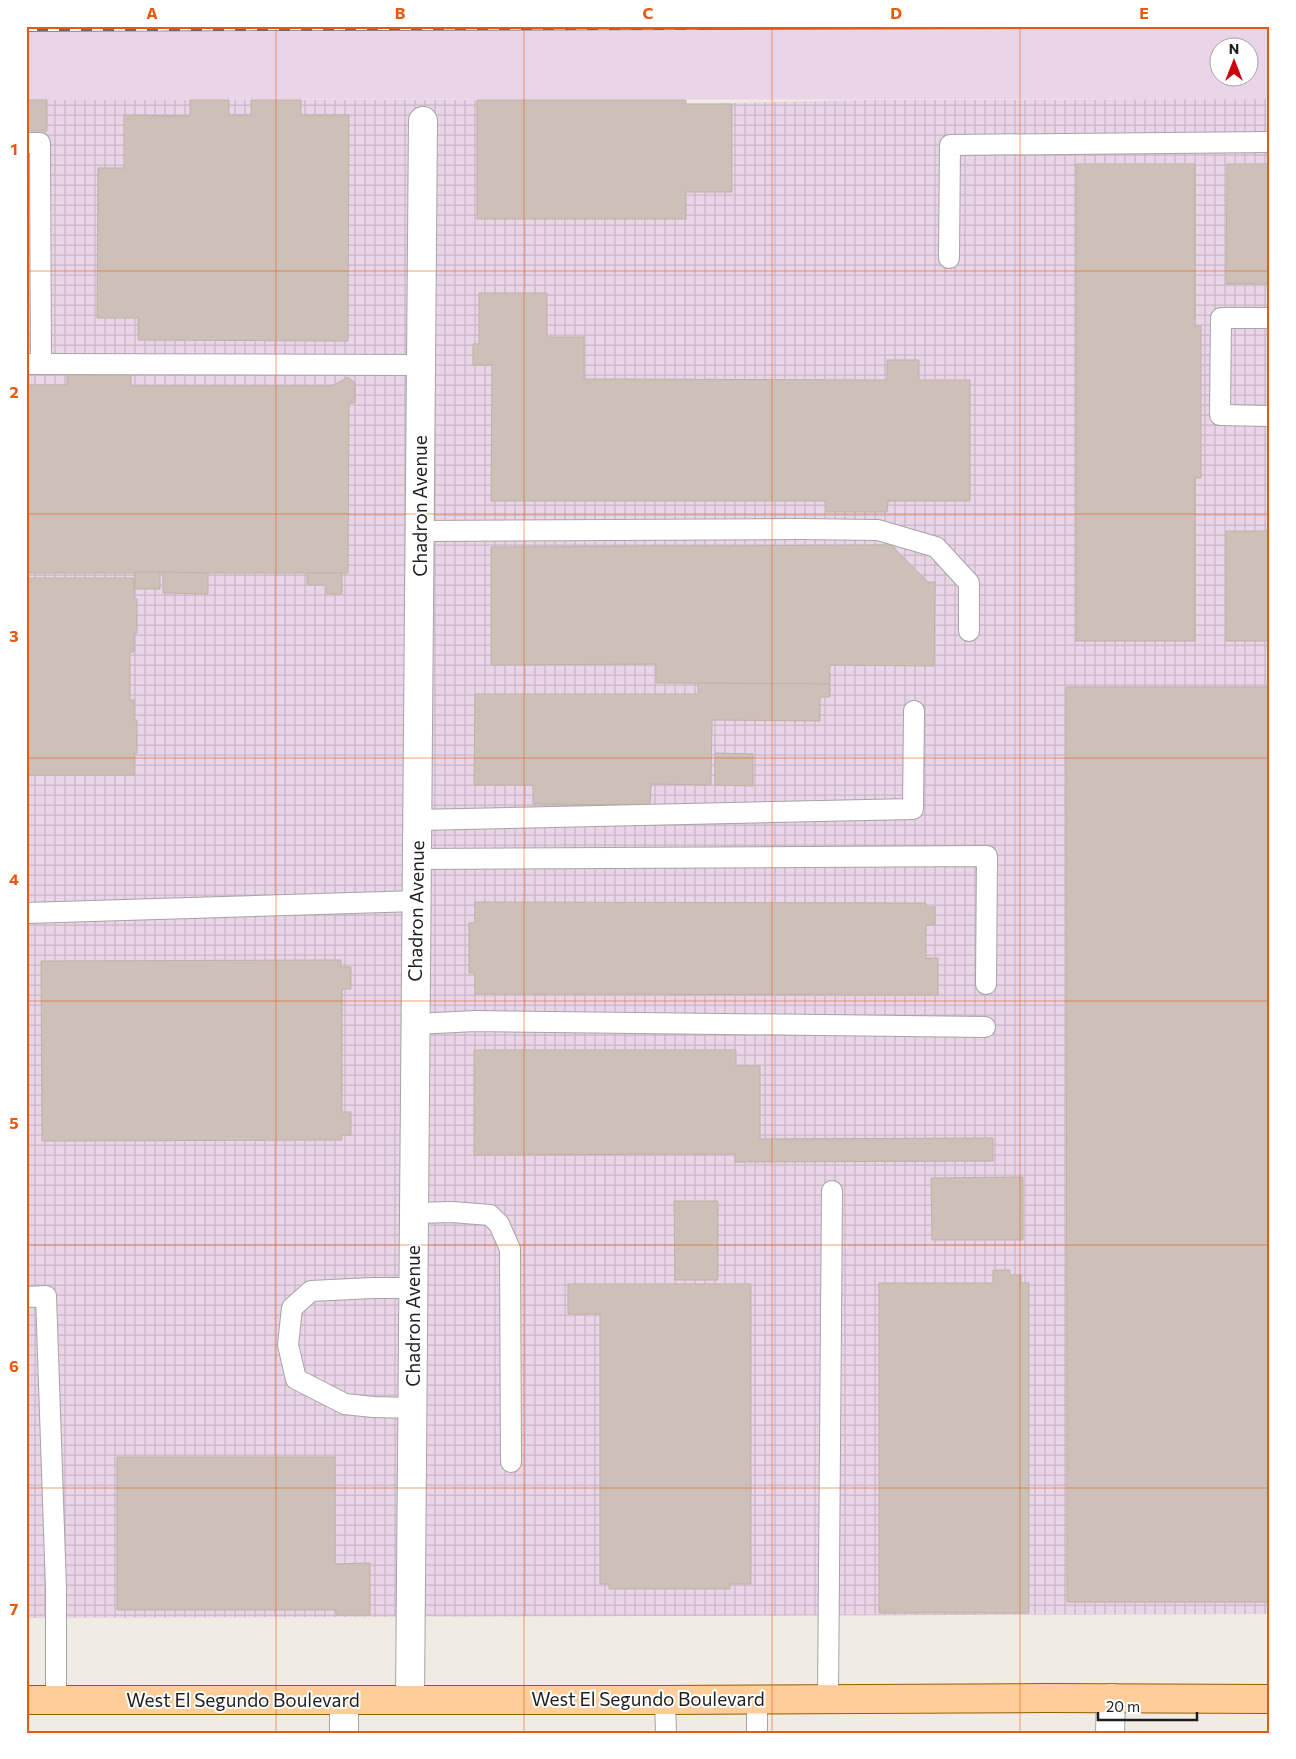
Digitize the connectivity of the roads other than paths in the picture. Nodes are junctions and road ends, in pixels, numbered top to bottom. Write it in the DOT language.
graph roads {
  1 [pos="423,121"];
  2 [pos="1270,142"];
  3 [pos="26,143"];
  4 [pos="949,258"];
  5 [pos="1270,318"];
  6 [pos="34,364"];
  7 [pos="421,365"];
  8 [pos="1270,416"];
  9 [pos="420,531"];
  10 [pos="969,631"];
  11 [pos="914,711"];
  12 [pos="417,820"];
  13 [pos="417,859"];
  14 [pos="416,901"];
  15 [pos="26,914"];
  16 [pos="986,984"];
  17 [pos="415,1024"];
  18 [pos="985,1027"];
  19 [pos="832,1191"];
  20 [pos="414,1213"];
  21 [pos="413,1288"];
  22 [pos="26,1297"];
  23 [pos="412,1408"];
  24 [pos="510,1462"];
  25 [pos="1111,1698"];
  26 [pos="757,1699"];
  27 [pos="828,1699"];
  28 [pos="1270,1699"];
  29 [pos="26,1700"];
  30 [pos="56,1700"];
  31 [pos="344,1700"];
  32 [pos="410,1700"];
  33 [pos="665,1700"];
  34 [pos="344,1733"];
  35 [pos="666,1733"];
  36 [pos="757,1733"];
  37 [pos="1110,1733"];
  1 -- 7 [label="street, Chadron Avenue"];
  2 -- 4 [label="lane"];
  3 -- 6 [label="lane"];
  5 -- 8 [label="lane"];
  6 -- 7 [label="lane"];
  7 -- 9 [label="street, Chadron Avenue"];
  9 -- 10 [label="lane"];
  9 -- 12 [label="street, Chadron Avenue"];
  11 -- 12 [label="lane"];
  12 -- 13 [label="street, Chadron Avenue"];
  13 -- 14 [label="street, Chadron Avenue"];
  13 -- 16 [label="lane"];
  14 -- 15 [label="lane"];
  14 -- 17 [label="street, Chadron Avenue"];
  17 -- 18 [label="lane"];
  17 -- 20 [label="street, Chadron Avenue"];
  19 -- 27 [label="lane"];
  20 -- 21 [label="street, Chadron Avenue"];
  20 -- 24 [label="lane"];
  21 -- 23 [label="street, Chadron Avenue"];
  21 -- 23 [label="lane"];
  22 -- 30 [label="lane"];
  23 -- 32 [label="street, Chadron Avenue"];
  25 -- 27 [label="main road, West El Segundo Boulevard"];
  25 -- 28 [label="main road, West El Segundo Boulevard"];
  25 -- 37 [label="street"];
  26 -- 27 [label="main road, West El Segundo Boulevard"];
  26 -- 33 [label="main road, West El Segundo Boulevard"];
  26 -- 36 [label="lane"];
  29 -- 30 [label="main road, West El Segundo Boulevard"];
  30 -- 31 [label="main road, West El Segundo Boulevard"];
  31 -- 32 [label="main road, West El Segundo Boulevard"];
  31 -- 34 [label="street"];
  32 -- 33 [label="main road, West El Segundo Boulevard"];
  33 -- 35 [label="lane"];
}
